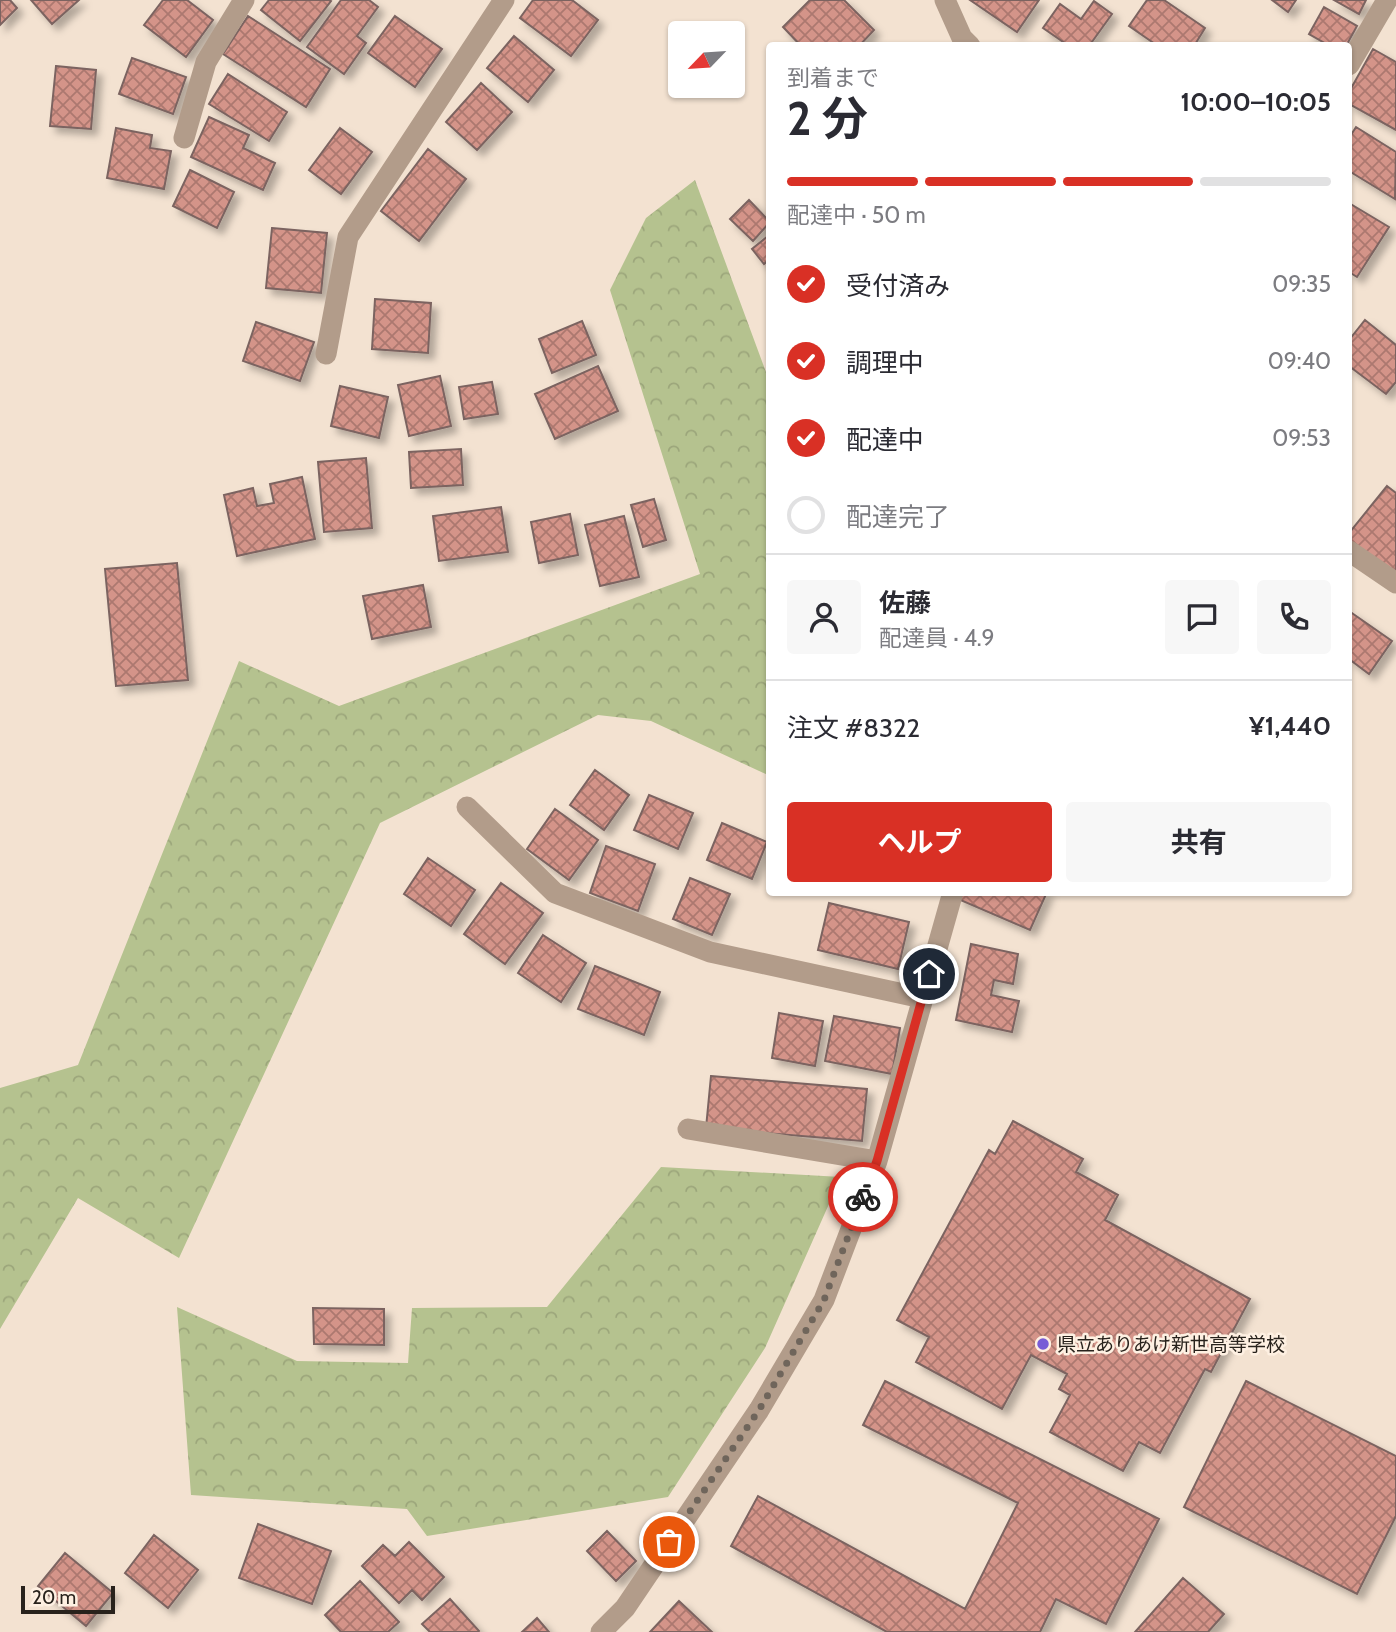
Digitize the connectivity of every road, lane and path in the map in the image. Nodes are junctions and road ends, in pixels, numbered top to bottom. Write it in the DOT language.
graph roads {
  1 [pos="244,0"];
  2 [pos="504,0"];
  3 [pos="945,0"];
  4 [pos="1388,0"];
  5 [pos="966,42"];
  6 [pos="1352,60"];
  7 [pos="184,138"];
  8 [pos="326,354"];
  9 [pos="1352,553"];
  10 [pos="1396,583"];
  11 [pos="467,807"];
  12 [pos="952,896"];
  13 [pos="922,998"];
  14 [pos="688,1129"];
  15 [pos="877,1161"];
  16 [pos="601,1632"];
  1 -- 7 [label="street"];
  2 -- 8 [label="street"];
  3 -- 5 [label="street"];
  4 -- 6 [label="street"];
  9 -- 10 [label="street"];
  11 -- 13 [label="street"];
  12 -- 13 [label="street"];
  13 -- 15 [label="street"];
  14 -- 15 [label="street"];
  15 -- 16 [label="street"];
}
